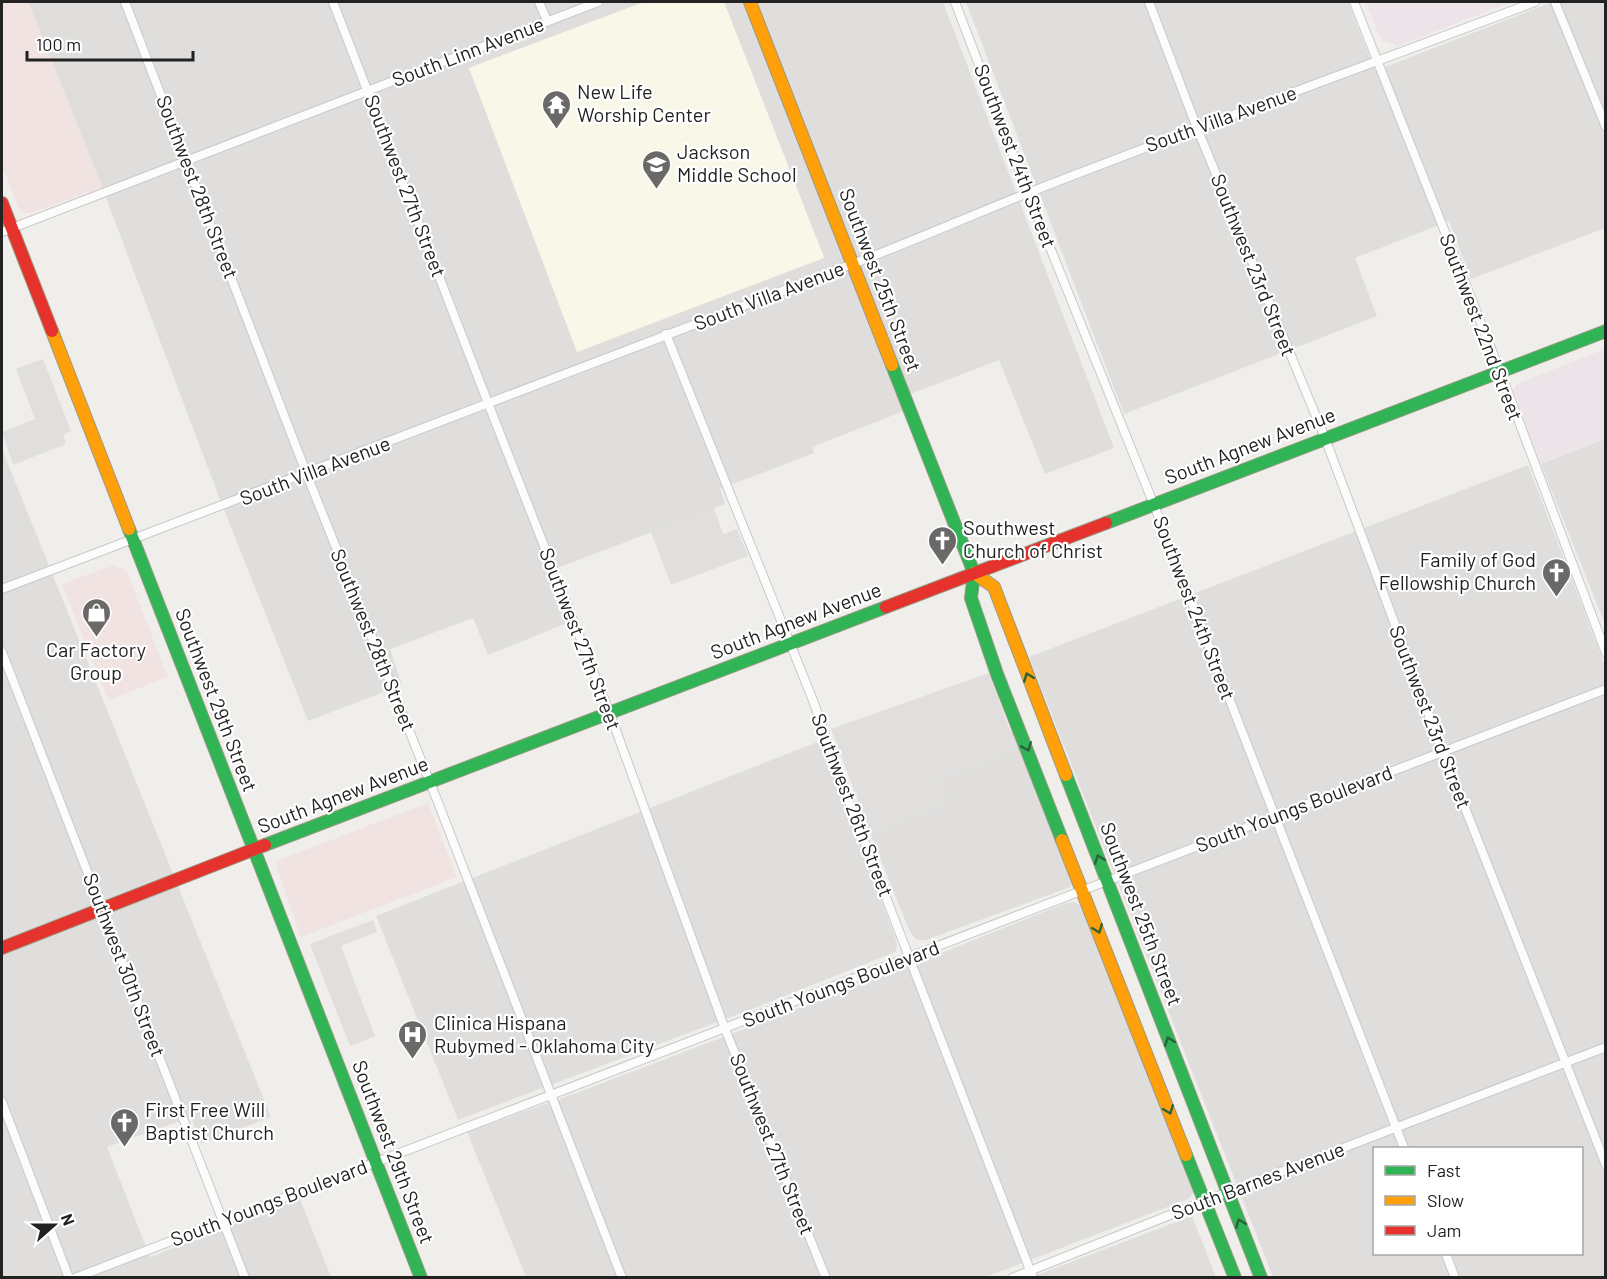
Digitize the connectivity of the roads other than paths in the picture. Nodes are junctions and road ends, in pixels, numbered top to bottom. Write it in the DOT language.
graph roads {
  1 [pos="125,2"];
  2 [pos="333,2"];
  3 [pos="539,2"];
  4 [pos="598,2"];
  5 [pos="750,2"];
  6 [pos="955,2"];
  7 [pos="1149,2"];
  8 [pos="1354,2"];
  9 [pos="1535,2"];
  10 [pos="1555,2"];
  11 [pos="547,21"];
  12 [pos="1376,62"];
  13 [pos="369,91"];
  14 [pos="1197,128"];
  15 [pos="1605,128"];
  16 [pos="187,159"];
  17 [pos="1028,193"];
  18 [pos="2,203"];
  19 [pos="6,230"];
  20 [pos="853,264"];
  21 [pos="1605,331"];
  22 [pos="666,334"];
  23 [pos="1500,371"];
  24 [pos="488,403"];
  25 [pos="1325,438"];
  26 [pos="307,475"];
  27 [pos="1154,505"];
  28 [pos="133,540"];
  29 [pos="974,573"];
  30 [pos="2,589"];
  31 [pos="790,645"];
  32 [pos="2,652"];
  33 [pos="1605,653"];
  34 [pos="1605,689"];
  35 [pos="610,714"];
  36 [pos="1443,752"];
  37 [pos="430,783"];
  38 [pos="1274,816"];
  39 [pos="254,849"];
  40 [pos="1108,882"];
  41 [pos="1083,891"];
  42 [pos="102,909"];
  43 [pos="2,948"];
  44 [pos="910,957"];
  45 [pos="725,1029"];
  46 [pos="1605,1047"];
  47 [pos="1565,1062"];
  48 [pos="551,1094"];
  49 [pos="2,1102"];
  50 [pos="1396,1127"];
  51 [pos="1403,1147"];
  52 [pos="376,1162"];
  53 [pos="1605,1165"];
  54 [pos="1228,1192"];
  55 [pos="1205,1201"];
  56 [pos="223,1221"];
  57 [pos="1446,1255"];
  58 [pos="1032,1274"];
  59 [pos="69,1278"];
  60 [pos="75,1278"];
  61 [pos="245,1278"];
  62 [pos="421,1278"];
  63 [pos="622,1278"];
  64 [pos="826,1278"];
  65 [pos="1012,1278"];
  66 [pos="1234,1278"];
  67 [pos="1261,1278"];
  68 [pos="1455,1278"];
  1 -- 16 [label="street, Southwest 28th Street"];
  2 -- 13 [label="street, Southwest 27th Street"];
  3 -- 11 [label="street"];
  4 -- 11 [label="street, South Linn Avenue"];
  5 -- 20 [label="main road, Southwest 25th Street"];
  6 -- 17 [label="street, Southwest 24th Street"];
  7 -- 14 [label="street, Southwest 23rd Street"];
  8 -- 12 [label="street, Southwest 22nd Street"];
  9 -- 12 [label="street, South Villa Avenue"];
  10 -- 15 [label="street"];
  11 -- 13 [label="street, South Linn Avenue"];
  12 -- 14 [label="street, South Villa Avenue"];
  12 -- 23 [label="street, Southwest 22nd Street"];
  13 -- 16 [label="street, South Linn Avenue"];
  13 -- 24 [label="street, Southwest 27th Street"];
  14 -- 17 [label="street, South Villa Avenue"];
  14 -- 25 [label="street, Southwest 23rd Street"];
  16 -- 19 [label="street, South Linn Avenue"];
  16 -- 26 [label="street, Southwest 28th Street"];
  17 -- 20 [label="street, South Villa Avenue"];
  17 -- 27 [label="street, Southwest 24th Street"];
  18 -- 19 [label="main road, Southwest 29th Street"];
  19 -- 28 [label="main road, Southwest 29th Street"];
  20 -- 22 [label="street, South Villa Avenue"];
  20 -- 29 [label="main road, Southwest 25th Street"];
  21 -- 23 [label="main road, South Agnew Avenue"];
  22 -- 24 [label="street, South Villa Avenue"];
  22 -- 31 [label="street, Southwest 26th Street"];
  23 -- 25 [label="main road, South Agnew Avenue"];
  23 -- 33 [label="street, Southwest 22nd Street"];
  24 -- 26 [label="street, South Villa Avenue"];
  24 -- 35 [label="street, Southwest 27th Street"];
  25 -- 27 [label="main road, South Agnew Avenue"];
  25 -- 36 [label="street, Southwest 23rd Street"];
  26 -- 28 [label="street, South Villa Avenue"];
  26 -- 37 [label="street, Southwest 28th Street"];
  27 -- 29 [label="main road, South Agnew Avenue"];
  27 -- 38 [label="street, Southwest 24th Street"];
  28 -- 30 [label="street, South Villa Avenue"];
  28 -- 39 [label="main road, Southwest 29th Street"];
  29 -- 31 [label="main road, South Agnew Avenue"];
  40 -- 29 [label="main road, Southwest 25th Street, one-way"];
  29 -- 41 [label="main road, Southwest 25th Street, one-way"];
  31 -- 35 [label="main road, South Agnew Avenue"];
  31 -- 44 [label="street, Southwest 26th Street"];
  32 -- 42 [label="street, Southwest 30th Street"];
  34 -- 36 [label="street, South Youngs Boulevard"];
  35 -- 37 [label="main road, South Agnew Avenue"];
  35 -- 45 [label="street, Southwest 27th Street"];
  36 -- 38 [label="street, South Youngs Boulevard"];
  36 -- 47 [label="street, Southwest 23rd Street"];
  37 -- 39 [label="main road, South Agnew Avenue"];
  37 -- 48 [label="street, Southwest 28th Street"];
  38 -- 40 [label="street, South Youngs Boulevard"];
  38 -- 50 [label="street, Southwest 24th Street"];
  39 -- 42 [label="main road, South Agnew Avenue"];
  39 -- 52 [label="main road, Southwest 29th Street"];
  40 -- 41 [label="street, South Youngs Boulevard"];
  54 -- 40 [label="main road, Southwest 25th Street, one-way"];
  41 -- 44 [label="street, South Youngs Boulevard"];
  41 -- 55 [label="main road, Southwest 25th Street, one-way"];
  42 -- 43 [label="main road, South Agnew Avenue"];
  42 -- 56 [label="street, Southwest 30th Street"];
  44 -- 45 [label="street, South Youngs Boulevard"];
  44 -- 58 [label="street, Southwest 26th Street"];
  45 -- 48 [label="street, South Youngs Boulevard"];
  45 -- 64 [label="street, Southwest 27th Street"];
  46 -- 47 [label="street, South Barnes Avenue"];
  47 -- 50 [label="street, South Barnes Avenue"];
  47 -- 53 [label="street, Southwest 23rd Street"];
  48 -- 52 [label="street, South Youngs Boulevard"];
  48 -- 63 [label="street, Southwest 28th Street"];
  49 -- 59 [label="street"];
  50 -- 51 [label="street, Southwest 24th Street"];
  50 -- 54 [label="street, South Barnes Avenue"];
  52 -- 56 [label="street, South Youngs Boulevard"];
  52 -- 62 [label="main road, Southwest 29th Street"];
  54 -- 55 [label="street, South Barnes Avenue"];
  67 -- 54 [label="main road, Southwest 25th Street, one-way"];
  55 -- 58 [label="street, South Barnes Avenue"];
  55 -- 66 [label="main road, Southwest 25th Street"];
  56 -- 60 [label="street, South Youngs Boulevard"];
  56 -- 61 [label="street, Southwest 30th Street"];
  57 -- 68 [label="street"];
  58 -- 65 [label="street, South Barnes Avenue"];
}
